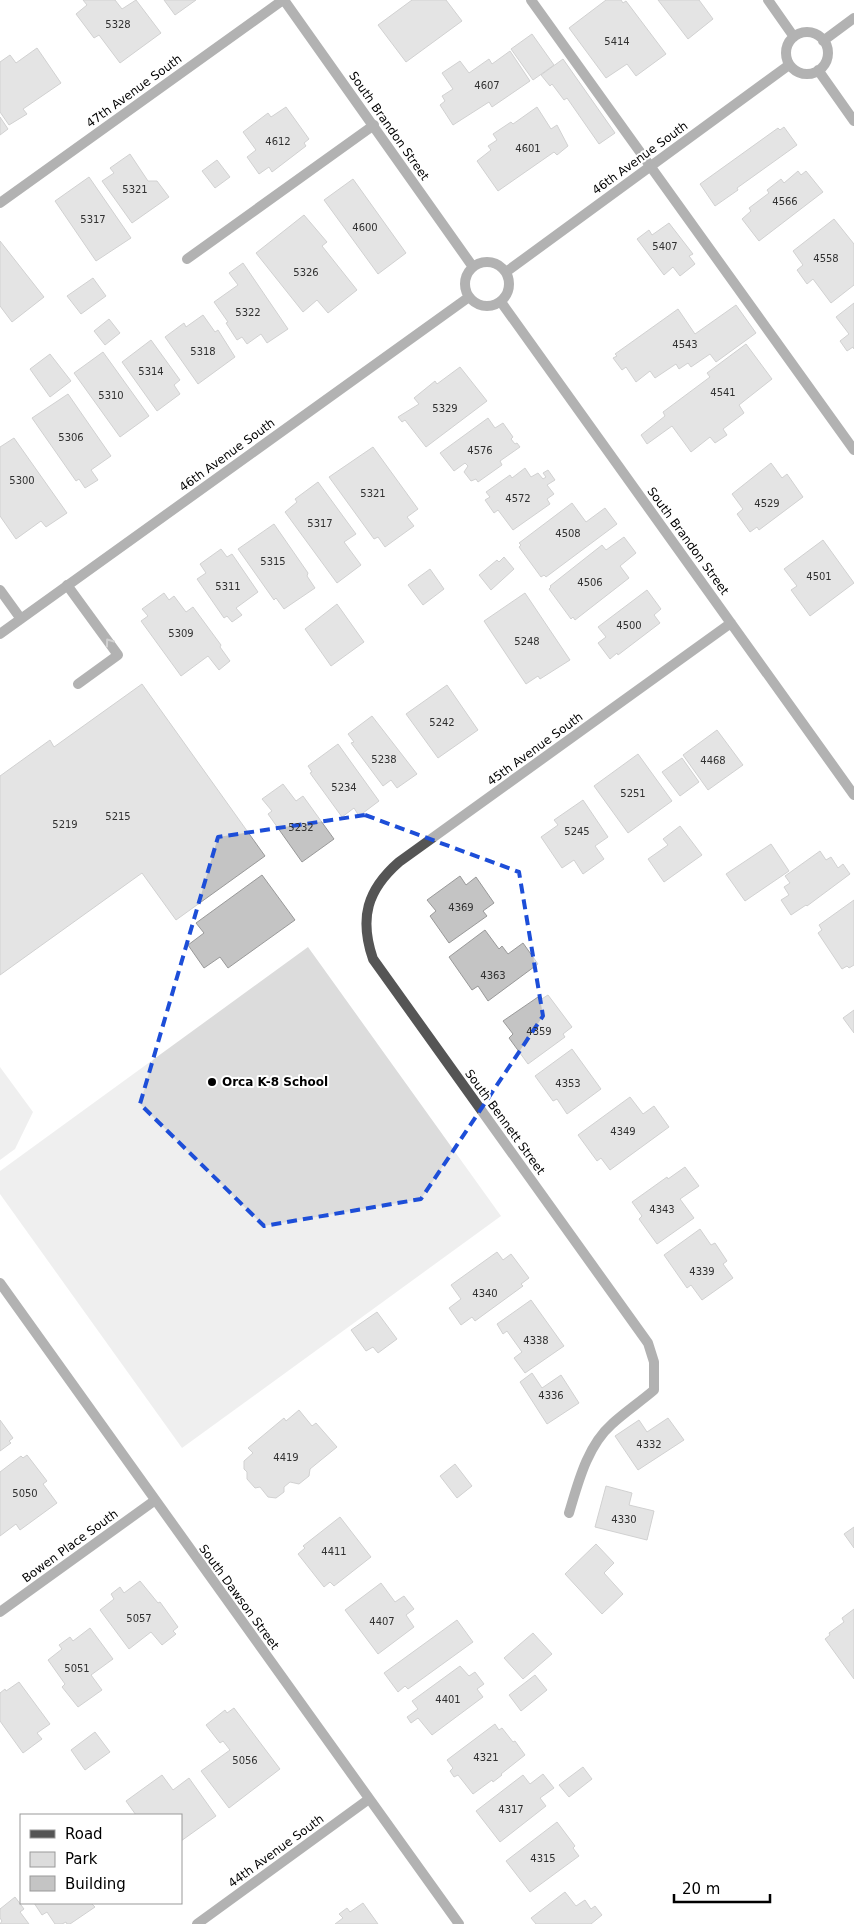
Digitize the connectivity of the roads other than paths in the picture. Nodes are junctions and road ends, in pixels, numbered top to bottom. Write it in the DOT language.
graph roads {
  1 [pos="283,0"];
  2 [pos="531,0"];
  3 [pos="768,0"];
  4 [pos="854,18"];
  5 [pos="794,37"];
  6 [pos="823,41"];
  7 [pos="790,65"];
  8 [pos="818,70"];
  9 [pos="854,121"];
  10 [pos="374,125"];
  11 [pos="649,166"];
  12 [pos="0,203"];
  13 [pos="187,259"];
  14 [pos="473,267"];
  15 [pos="506,272"];
  16 [pos="469,297"];
  17 [pos="501,302"];
  18 [pos="854,450"];
  19 [pos="67,585"];
  20 [pos="0,590"];
  21 [pos="21,619"];
  22 [pos="731,623"];
  23 [pos="0,634"];
  24 [pos="78,684"];
  25 [pos="854,795"];
  26 [pos="368,906"];
  27 [pos="0,1283"];
  28 [pos="154,1501"];
  29 [pos="569,1513"];
  30 [pos="0,1612"];
  31 [pos="369,1799"];
  32 [pos="197,1924"];
  33 [pos="459,1924"];
  1 -- 10 [label="street, South Brandon Street"];
  1 -- 12 [label="street, 47th Avenue South"];
  2 -- 11 [label="street"];
  3 -- 5 [label="street"];
  4 -- 6 [label="street"];
  5 -- 6 [label="street"];
  5 -- 7 [label="street"];
  6 -- 8 [label="street"];
  7 -- 8 [label="street"];
  7 -- 11 [label="street, 46th Avenue South"];
  8 -- 9 [label="street"];
  10 -- 13 [label="street"];
  10 -- 14 [label="street, South Brandon Street"];
  11 -- 15 [label="street, 46th Avenue South"];
  11 -- 18 [label="street"];
  14 -- 15 [label="street"];
  14 -- 16 [label="street"];
  15 -- 17 [label="street"];
  16 -- 17 [label="street"];
  16 -- 19 [label="street, 46th Avenue South"];
  17 -- 22 [label="street, South Brandon Street"];
  19 -- 21 [label="street, 46th Avenue South"];
  24 -- 19 [label="street, one-way"];
  20 -- 21 [label="street"];
  21 -- 23 [label="street, 46th Avenue South"];
  22 -- 25 [label="street, South Brandon Street"];
  22 -- 26 [label="street, 45th Avenue South"];
  26 -- 29 [label="street, South Bennett Street"];
  27 -- 28 [label="street, South Dawson Street"];
  28 -- 30 [label="street, Bowen Place South"];
  28 -- 31 [label="street, South Dawson Street"];
  31 -- 32 [label="street, 44th Avenue South"];
  31 -- 33 [label="street, South Dawson Street"];
}
